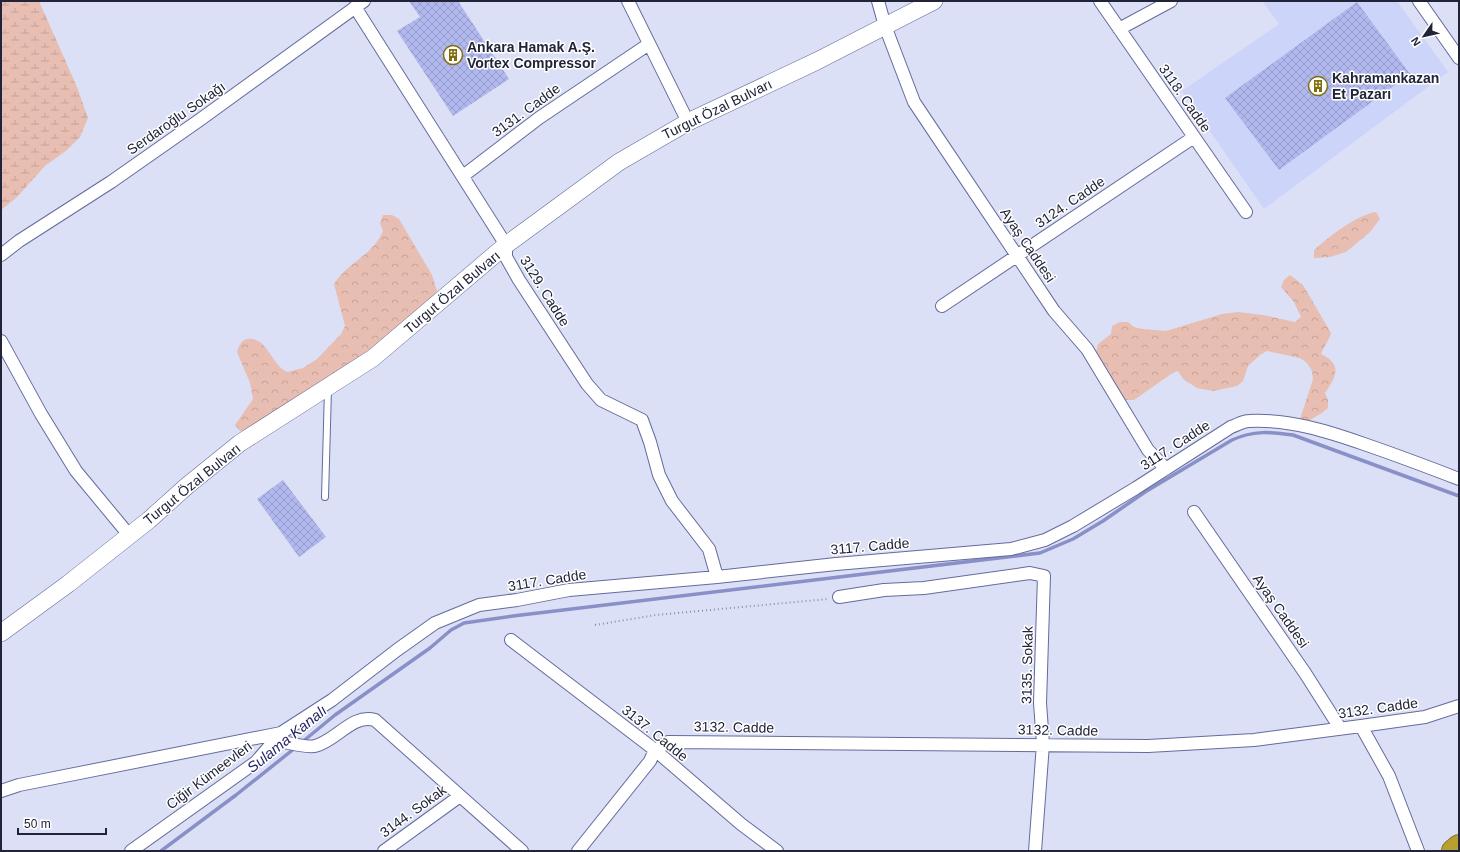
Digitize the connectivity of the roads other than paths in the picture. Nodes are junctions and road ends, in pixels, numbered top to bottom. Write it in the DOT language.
graph roads {
  1 [pos="628,1"];
  2 [pos="878,1"];
  3 [pos="934,1"];
  4 [pos="1100,1"];
  5 [pos="1172,1"];
  6 [pos="1418,1"];
  7 [pos="359,4"];
  8 [pos="885,26"];
  9 [pos="1119,29"];
  10 [pos="649,44"];
  11 [pos="1459,58"];
  12 [pos="688,122"];
  13 [pos="1194,138"];
  14 [pos="463,176"];
  15 [pos="1246,212"];
  16 [pos="506,246"];
  17 [pos="1,254"];
  18 [pos="1017,256"];
  19 [pos="942,306"];
  20 [pos="1,341"];
  21 [pos="328,388"];
  22 [pos="1166,469"];
  23 [pos="1459,479"];
  24 [pos="325,497"];
  25 [pos="1194,512"];
  26 [pos="129,535"];
  27 [pos="717,577"];
  28 [pos="839,597"];
  29 [pos="1,633"];
  30 [pos="511,640"];
  31 [pos="1459,706"];
  32 [pos="1361,726"];
  33 [pos="1340,728"];
  34 [pos="278,737"];
  35 [pos="1042,744"];
  36 [pos="655,750"];
  37 [pos="1,791"];
  38 [pos="460,796"];
  39 [pos="1459,846"];
  40 [pos="131,851"];
  41 [pos="384,851"];
  42 [pos="522,851"];
  43 [pos="578,851"];
  44 [pos="777,851"];
  45 [pos="1035,851"];
  46 [pos="1418,851"];
  47 [pos="1453,851"];
  1 -- 10 [label="street"];
  2 -- 8 [label="street, Ayaş Caddesi"];
  3 -- 8 [label="street, Turgut Özal Bulvarı"];
  4 -- 9 [label="street, 3118. Cadde"];
  5 -- 9 [label="street"];
  6 -- 11 [label="street"];
  7 -- 14 [label="street, 3129. Cadde"];
  7 -- 17 [label="street, Serdaroğlu Sokağı"];
  8 -- 12 [label="street, Turgut Özal Bulvarı"];
  8 -- 18 [label="street, Ayaş Caddesi"];
  9 -- 13 [label="street, 3118. Cadde"];
  10 -- 12 [label="street"];
  10 -- 14 [label="street, 3131. Cadde"];
  12 -- 16 [label="street, Turgut Özal Bulvarı"];
  13 -- 15 [label="street, 3118. Cadde"];
  13 -- 18 [label="street, 3124. Cadde"];
  14 -- 16 [label="street, 3129. Cadde"];
  16 -- 21 [label="street, Turgut Özal Bulvarı"];
  16 -- 27 [label="street, 3129. Cadde"];
  18 -- 19 [label="street, 3124. Cadde"];
  18 -- 22 [label="street, Ayaş Caddesi"];
  20 -- 26 [label="street"];
  21 -- 24 [label="lane"];
  21 -- 26 [label="street, Turgut Özal Bulvarı"];
  22 -- 23 [label="street, 3117. Cadde"];
  22 -- 27 [label="street, 3117. Cadde"];
  25 -- 33 [label="street, Ayaş Caddesi"];
  26 -- 29 [label="street, Turgut Özal Bulvarı"];
  27 -- 34 [label="street, 3117. Cadde"];
  28 -- 35 [label="street, 3135. Sokak"];
  30 -- 36 [label="street, 3137. Cadde"];
  31 -- 32 [label="street, 3132. Cadde"];
  32 -- 33 [label="street, 3132. Cadde"];
  32 -- 46 [label="street"];
  33 -- 35 [label="street, 3132. Cadde"];
  34 -- 37 [label="street"];
  34 -- 38 [label="street"];
  34 -- 40 [label="street, Ciğir Kümeevleri"];
  35 -- 36 [label="street, 3132. Cadde"];
  35 -- 45 [label="street, 3135. Sokak"];
  36 -- 43 [label="street"];
  36 -- 44 [label="street, 3137. Cadde"];
  38 -- 41 [label="street, 3144. Sokak"];
  38 -- 42 [label="street"];
  39 -- 47 [label="highway"];
}
